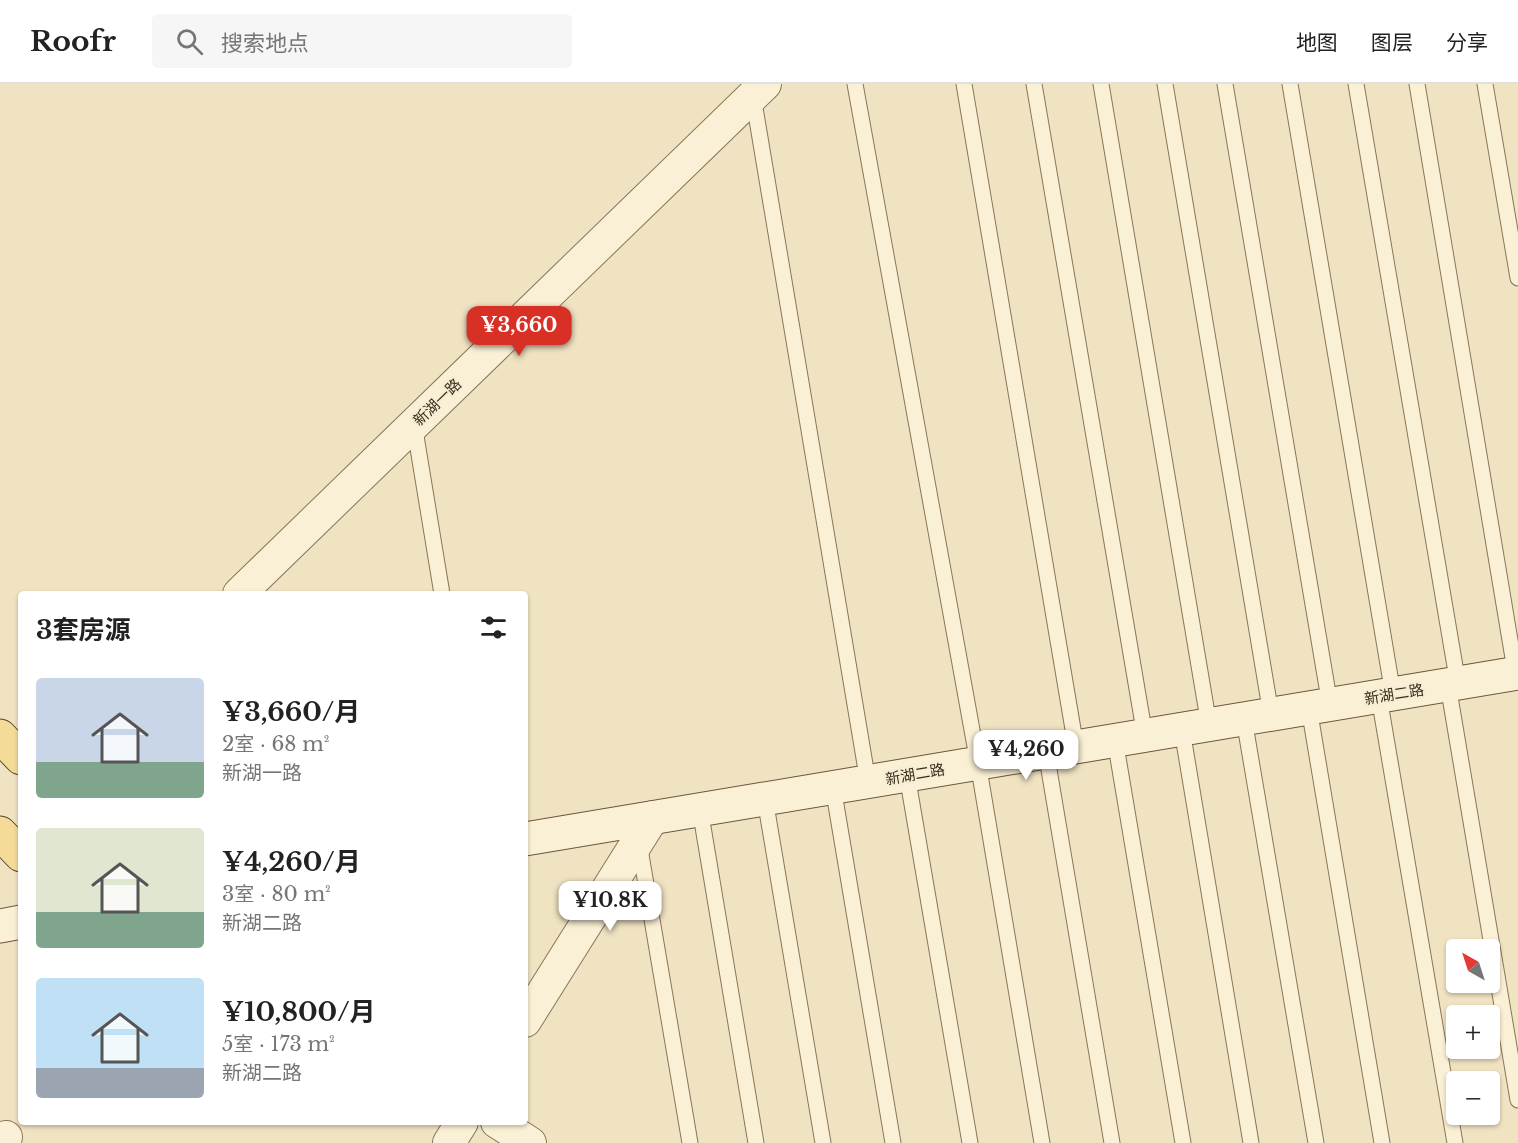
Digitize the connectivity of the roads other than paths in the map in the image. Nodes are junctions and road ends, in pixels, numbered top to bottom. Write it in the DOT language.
graph roads {
  1 [pos="855,84"];
  2 [pos="964,84"];
  3 [pos="1034,84"];
  4 [pos="1101,84"];
  5 [pos="1165,84"];
  6 [pos="1226,84"];
  7 [pos="1290,84"];
  8 [pos="1356,84"];
  9 [pos="1417,84"];
  10 [pos="1485,84"];
  11 [pos="759,90"];
  12 [pos="1518,279"];
  13 [pos="414,424"];
  14 [pos="241,591"];
  15 [pos="442,591"];
  16 [pos="1517,678"];
  17 [pos="1453,684"];
  18 [pos="1386,695"];
  19 [pos="1320,707"];
  20 [pos="1258,717"];
  21 [pos="1195,727"];
  22 [pos="0,736"];
  23 [pos="1130,738"];
  24 [pos="1061,749"];
  25 [pos="18,755"];
  26 [pos="978,763"];
  27 [pos="907,775"];
  28 [pos="868,782"];
  29 [pos="833,788"];
  30 [pos="765,799"];
  31 [pos="700,809"];
  32 [pos="646,829"];
  33 [pos="0,833"];
  34 [pos="528,839"];
  35 [pos="18,852"];
  36 [pos="18,923"];
  37 [pos="0,926"];
  38 [pos="528,1016"];
  39 [pos="1518,1100"];
  40 [pos="460,1125"];
  41 [pos="501,1125"];
  42 [pos="449,1143"];
  43 [pos="530,1143"];
  44 [pos="690,1143"];
  45 [pos="756,1143"];
  46 [pos="823,1143"];
  47 [pos="893,1143"];
  48 [pos="970,1143"];
  49 [pos="1042,1143"];
  50 [pos="1112,1143"];
  51 [pos="1183,1143"];
  52 [pos="1251,1143"];
  53 [pos="1316,1143"];
  54 [pos="1382,1143"];
  55 [pos="1455,1143"];
  1 -- 26 [label="lane"];
  2 -- 24 [label="lane"];
  3 -- 23 [label="lane"];
  4 -- 21 [label="lane"];
  5 -- 20 [label="lane"];
  6 -- 19 [label="lane"];
  7 -- 18 [label="lane"];
  8 -- 17 [label="lane"];
  9 -- 16 [label="lane"];
  10 -- 12 [label="lane"];
  11 -- 13 [label="street, 新湖一路"];
  11 -- 28 [label="lane"];
  13 -- 14 [label="street, 新湖一路"];
  13 -- 15 [label="lane"];
  16 -- 17 [label="main road, 新湖二路"];
  17 -- 18 [label="main road, 新湖二路"];
  17 -- 39 [label="lane"];
  18 -- 19 [label="main road, 新湖二路"];
  18 -- 55 [label="lane"];
  19 -- 20 [label="main road, 新湖二路"];
  19 -- 54 [label="lane"];
  20 -- 21 [label="main road, 新湖二路"];
  20 -- 53 [label="lane"];
  21 -- 23 [label="main road, 新湖二路"];
  21 -- 52 [label="lane"];
  22 -- 25 [label="main road"];
  23 -- 24 [label="main road, 新湖二路"];
  23 -- 51 [label="lane"];
  24 -- 26 [label="main road, 新湖二路"];
  24 -- 50 [label="lane"];
  26 -- 27 [label="main road, 新湖二路"];
  26 -- 49 [label="lane"];
  27 -- 28 [label="main road, 新湖二路"];
  27 -- 48 [label="lane"];
  28 -- 29 [label="main road, 新湖二路"];
  29 -- 30 [label="main road, 新湖二路"];
  29 -- 47 [label="lane"];
  30 -- 31 [label="main road, 新湖二路"];
  30 -- 46 [label="lane"];
  31 -- 32 [label="main road, 新湖二路"];
  31 -- 45 [label="lane"];
  32 -- 34 [label="main road, 新湖二路"];
  32 -- 38 [label="street"];
  32 -- 44 [label="lane"];
  33 -- 35 [label="main road"];
  36 -- 37 [label="main road"];
  40 -- 42 [label="street"];
  41 -- 43 [label="street"];
}
